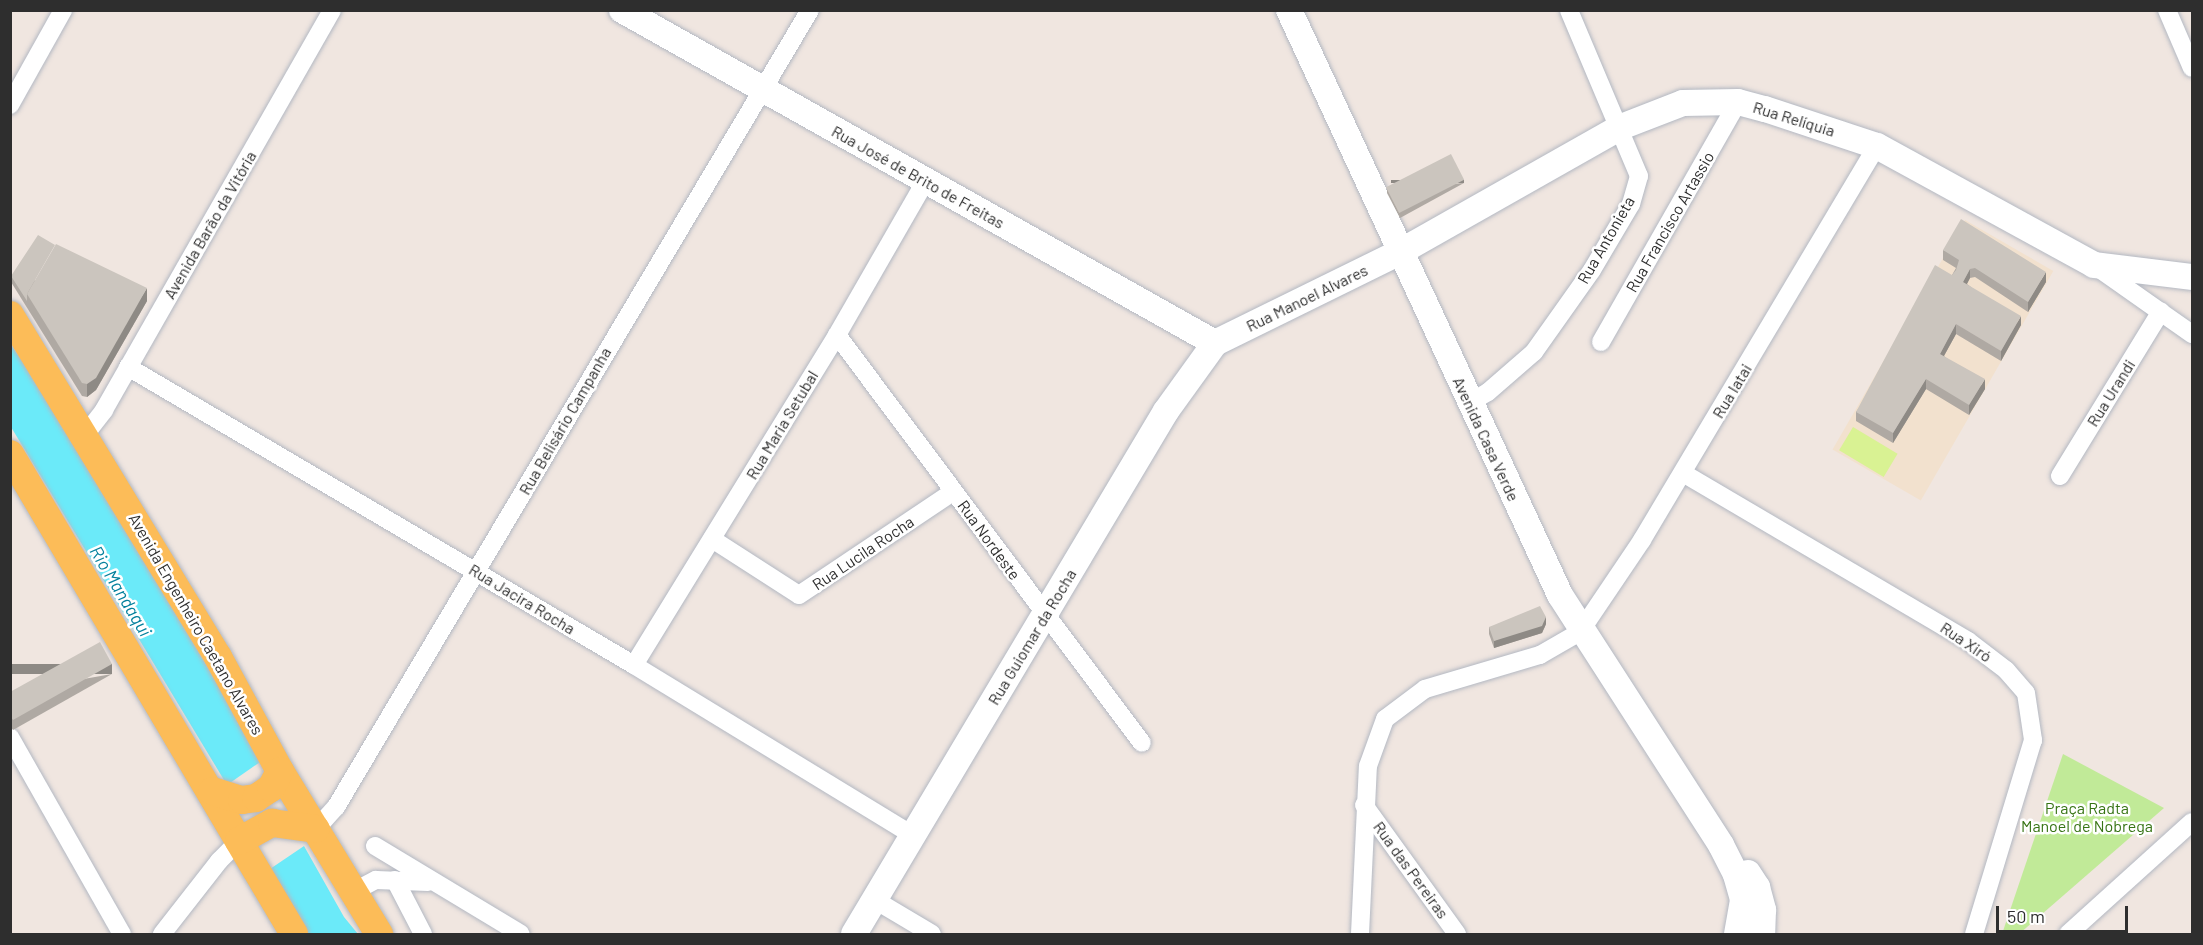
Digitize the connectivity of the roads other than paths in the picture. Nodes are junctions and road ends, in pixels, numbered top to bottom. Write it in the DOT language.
graph roads {
  1 [pos="63,10"];
  2 [pos="332,10"];
  3 [pos="622,10"];
  4 [pos="810,10"];
  5 [pos="1289,10"];
  6 [pos="1569,10"];
  7 [pos="2167,10"];
  8 [pos="2193,68"];
  9 [pos="760,88"];
  10 [pos="1738,102"];
  11 [pos="10,105"];
  12 [pos="1621,127"];
  13 [pos="1877,146"];
  14 [pos="925,182"];
  15 [pos="1400,252"];
  16 [pos="2094,265"];
  17 [pos="2193,278"];
  18 [pos="2162,311"];
  19 [pos="10,315"];
  20 [pos="2193,334"];
  21 [pos="837,335"];
  22 [pos="1601,342"];
  23 [pos="1215,343"];
  24 [pos="129,368"];
  25 [pos="1469,403"];
  26 [pos="84,436"];
  27 [pos="10,454"];
  28 [pos="1683,473"];
  29 [pos="2060,476"];
  30 [pos="953,492"];
  31 [pos="712,539"];
  32 [pos="476,572"];
  33 [pos="1045,616"];
  34 [pos="1580,632"];
  35 [pos="634,665"];
  36 [pos="10,736"];
  37 [pos="1142,743"];
  38 [pos="280,771"];
  39 [pos="212,791"];
  40 [pos="1364,805"];
  41 [pos="2193,822"];
  42 [pos="316,829"];
  43 [pos="913,835"];
  44 [pos="239,841"];
  45 [pos="1721,845"];
  46 [pos="375,846"];
  47 [pos="395,880"];
  48 [pos="436,884"];
  49 [pos="353,892"];
  50 [pos="875,900"];
  51 [pos="122,934"];
  52 [pos="162,934"];
  53 [pos="294,934"];
  54 [pos="379,934"];
  55 [pos="423,934"];
  56 [pos="521,934"];
  57 [pos="854,934"];
  58 [pos="932,934"];
  59 [pos="1360,934"];
  60 [pos="1457,934"];
  61 [pos="1737,934"];
  62 [pos="1762,934"];
  63 [pos="1974,934"];
  64 [pos="2068,934"];
  1 -- 11 [label="street"];
  2 -- 24 [label="street, Avenida Barão da Vitória"];
  3 -- 9 [label="street, Rua José de Brito de Freitas"];
  4 -- 9 [label="street, Rua Belisário Campanha"];
  5 -- 15 [label="street, Avenida Casa Verde"];
  6 -- 12 [label="street, Rua Antonieta"];
  7 -- 8 [label="street"];
  9 -- 14 [label="street, Rua José de Brito de Freitas"];
  9 -- 32 [label="street, Rua Belisário Campanha"];
  10 -- 12 [label="street, Rua Relíquia"];
  10 -- 13 [label="street, Rua Relíquia"];
  10 -- 22 [label="street, Rua Francisco Artassio"];
  12 -- 15 [label="street, Rua Relíquia"];
  12 -- 25 [label="street, Rua Antonieta"];
  13 -- 16 [label="street, Rua Relíquia"];
  13 -- 28 [label="street, Rua Iatai"];
  14 -- 21 [label="street, Rua Maria Setubal"];
  14 -- 23 [label="street, Rua José de Brito de Freitas"];
  15 -- 23 [label="street, Rua Manoel Alvares"];
  15 -- 25 [label="street, Avenida Casa Verde"];
  16 -- 17 [label="street, Rua Relíquia"];
  16 -- 18 [label="street"];
  18 -- 20 [label="street"];
  18 -- 29 [label="street, Rua Urandi"];
  19 -- 26 [label="main road, Avenida Engenheiro Caetano Alvares"];
  21 -- 30 [label="street, Rua Nordeste"];
  21 -- 31 [label="street, Rua Maria Setubal"];
  23 -- 33 [label="street, Rua Guiomar da Rocha"];
  24 -- 26 [label="street, Avenida Barão da Vitória"];
  24 -- 32 [label="street, Rua Jacira Rocha"];
  25 -- 34 [label="street, Avenida Casa Verde"];
  26 -- 38 [label="main road, Avenida Engenheiro Caetano Alvares"];
  27 -- 39 [label="main road"];
  28 -- 34 [label="street, Rua Iatai"];
  28 -- 63 [label="street, Rua Xiró"];
  30 -- 31 [label="street, Rua Lucila Rocha"];
  30 -- 33 [label="street, Rua Nordeste"];
  31 -- 35 [label="street, Rua Maria Setubal"];
  32 -- 35 [label="street, Rua Jacira Rocha"];
  32 -- 42 [label="street, Rua Belisário Campanha"];
  33 -- 37 [label="street, Rua Nordeste"];
  33 -- 43 [label="street, Rua Guiomar da Rocha"];
  34 -- 40 [label="street"];
  34 -- 45 [label="street, Avenida Casa Verde"];
  35 -- 43 [label="street, Rua Jacira Rocha"];
  36 -- 51 [label="street"];
  38 -- 39 [label="main road"];
  38 -- 42 [label="main road, Avenida Engenheiro Caetano Alvares"];
  39 -- 44 [label="main road"];
  40 -- 59 [label="street"];
  40 -- 60 [label="street, Rua das Pereiras"];
  41 -- 64 [label="street"];
  42 -- 44 [label="main road"];
  42 -- 49 [label="main road, Avenida Engenheiro Caetano Alvares"];
  43 -- 50 [label="street, Rua Guiomar da Rocha"];
  44 -- 52 [label="street"];
  44 -- 53 [label="main road"];
  45 -- 61 [label="street, Avenida Casa Verde"];
  45 -- 62 [label="street, Avenida Casa Verde"];
  46 -- 48 [label="street"];
  47 -- 48 [label="street"];
  47 -- 49 [label="street"];
  47 -- 55 [label="street"];
  48 -- 56 [label="street"];
  49 -- 54 [label="main road, Avenida Engenheiro Caetano Alvares"];
  50 -- 57 [label="street, Rua Guiomar da Rocha"];
  50 -- 58 [label="street"];
}
